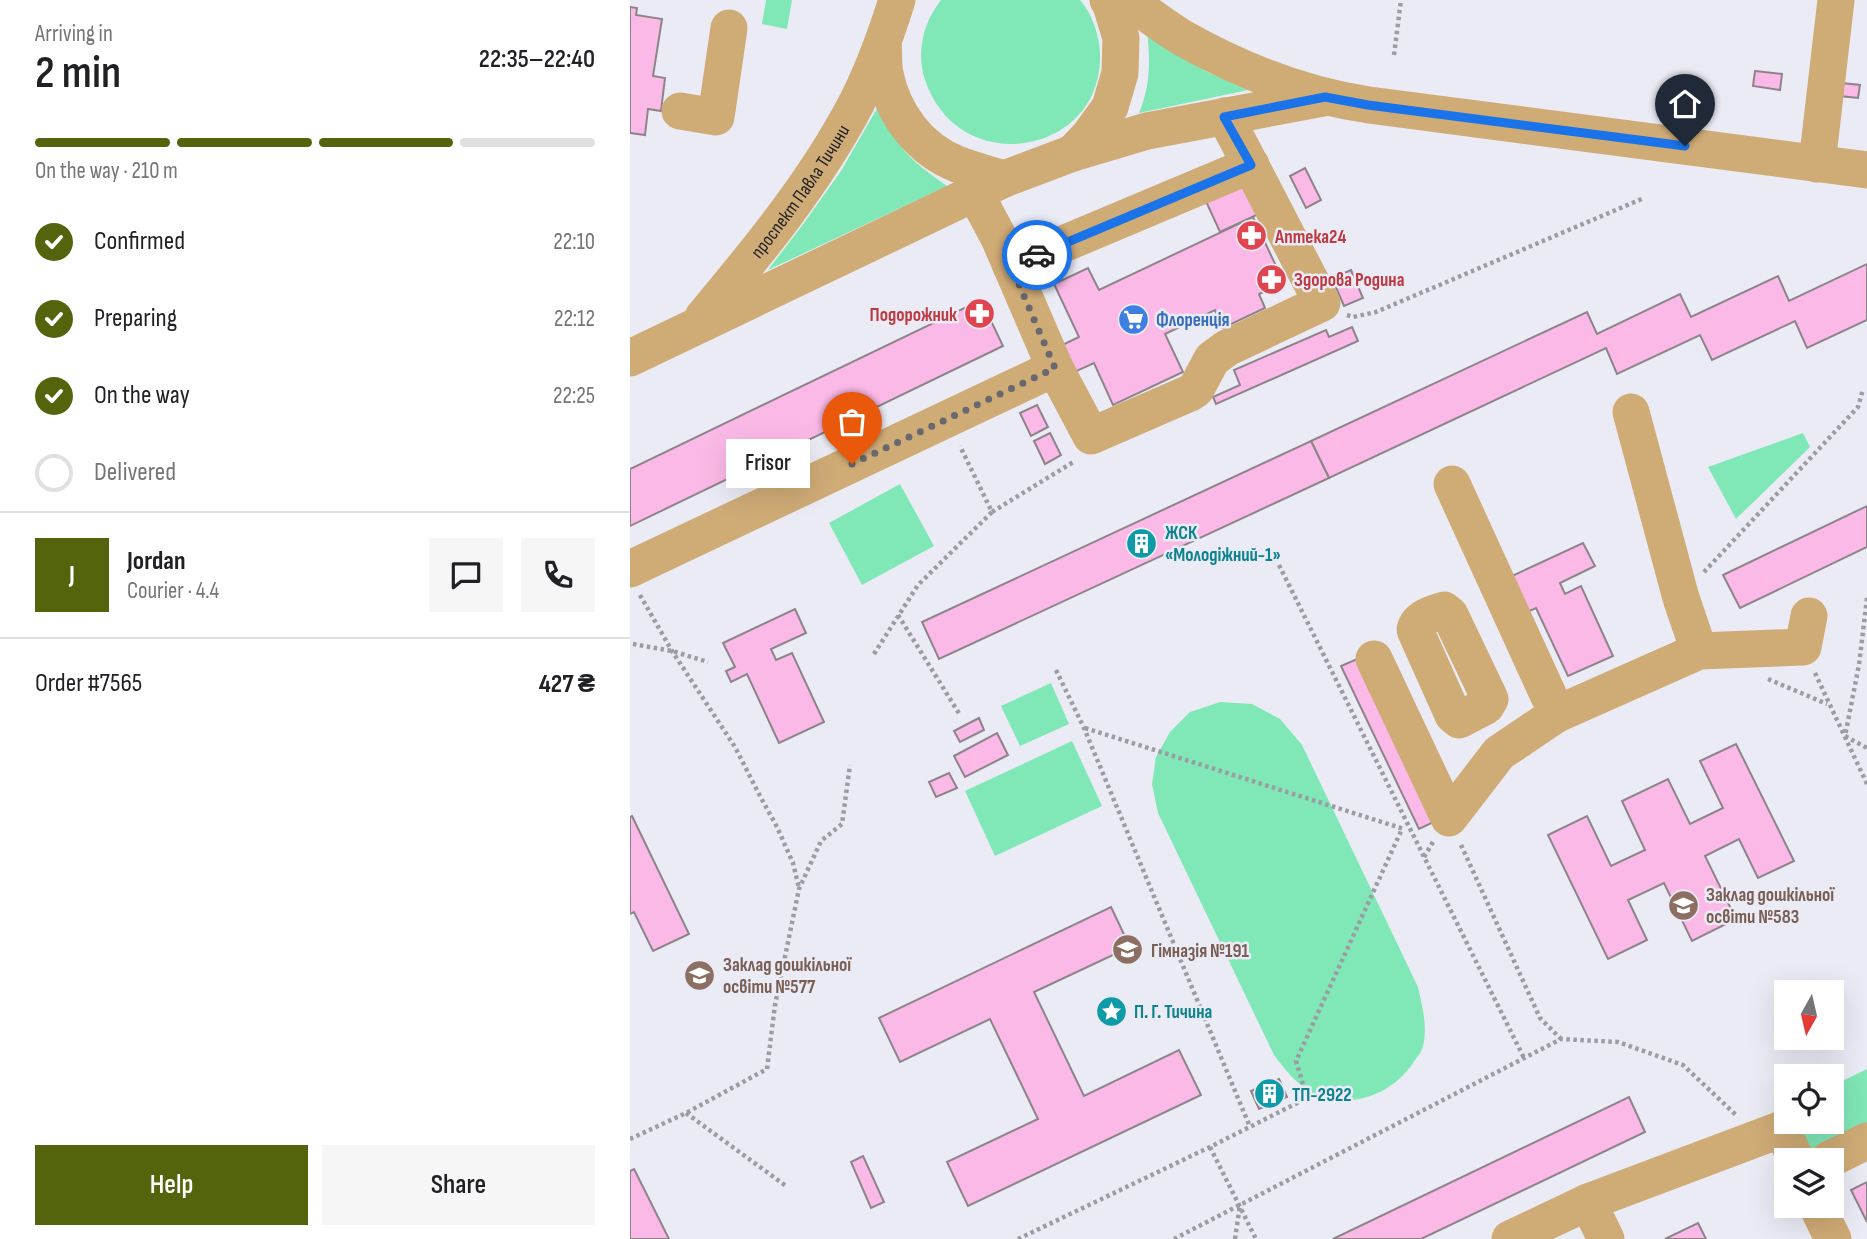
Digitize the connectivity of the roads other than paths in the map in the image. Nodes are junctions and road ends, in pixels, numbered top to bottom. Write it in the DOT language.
graph roads {
  1 [pos="897,0"];
  2 [pos="1108,0"];
  3 [pos="1128,0"];
  4 [pos="1836,0"];
  5 [pos="729,27"];
  6 [pos="883,42"];
  7 [pos="1325,97"];
  8 [pos="680,111"];
  9 [pos="1224,117"];
  10 [pos="1073,153"];
  11 [pos="1817,163"];
  12 [pos="1251,165"];
  13 [pos="1867,170"];
  14 [pos="989,186"];
  15 [pos="1011,266"];
  16 [pos="695,326"];
  17 [pos="630,358"];
  18 [pos="1055,368"];
  19 [pos="1631,412"];
  20 [pos="1452,484"];
  21 [pos="633,578"];
  22 [pos="1806,632"];
  23 [pos="1699,651"];
  24 [pos="1374,659"];
  25 [pos="1476,712"];
  26 [pos="1557,714"];
  27 [pos="1499,753"];
  28 [pos="1867,1141"];
  29 [pos="1791,1148"];
  30 [pos="1844,1152"];
  31 [pos="1588,1202"];
  32 [pos="1823,1218"];
  33 [pos="1510,1239"];
  34 [pos="1606,1239"];
  35 [pos="1833,1239"];
  1 -- 6 [label="street, проспект Павла Тичини"];
  2 -- 10 [label="street, проспект Павла Тичини"];
  3 -- 7 [label="street, проспект Павла Тичини"];
  4 -- 11 [label="street"];
  5 -- 8 [label="street"];
  6 -- 14 [label="street, проспект Павла Тичини"];
  6 -- 16 [label="street, проспект Павла Тичини"];
  7 -- 9 [label="street, проспект Павла Тичини"];
  7 -- 11 [label="street, проспект Павла Тичини"];
  9 -- 10 [label="street, проспект Павла Тичини"];
  9 -- 12 [label="street"];
  10 -- 14 [label="street, проспект Павла Тичини"];
  11 -- 13 [label="street, проспект Павла Тичини"];
  12 -- 15 [label="street"];
  12 -- 18 [label="street"];
  14 -- 15 [label="street"];
  14 -- 16 [label="street, проспект Павла Тичини"];
  15 -- 18 [label="street"];
  16 -- 17 [label="street, проспект Павла Тичини"];
  18 -- 21 [label="street"];
  19 -- 23 [label="street"];
  20 -- 26 [label="street"];
  22 -- 23 [label="street"];
  23 -- 26 [label="street"];
  24 -- 27 [label="street"];
  25 -- 27 [label="street"];
  26 -- 27 [label="street"];
  28 -- 30 [label="street"];
  29 -- 31 [label="street"];
  31 -- 33 [label="street"];
  31 -- 34 [label="street"];
  32 -- 35 [label="street"];
}
